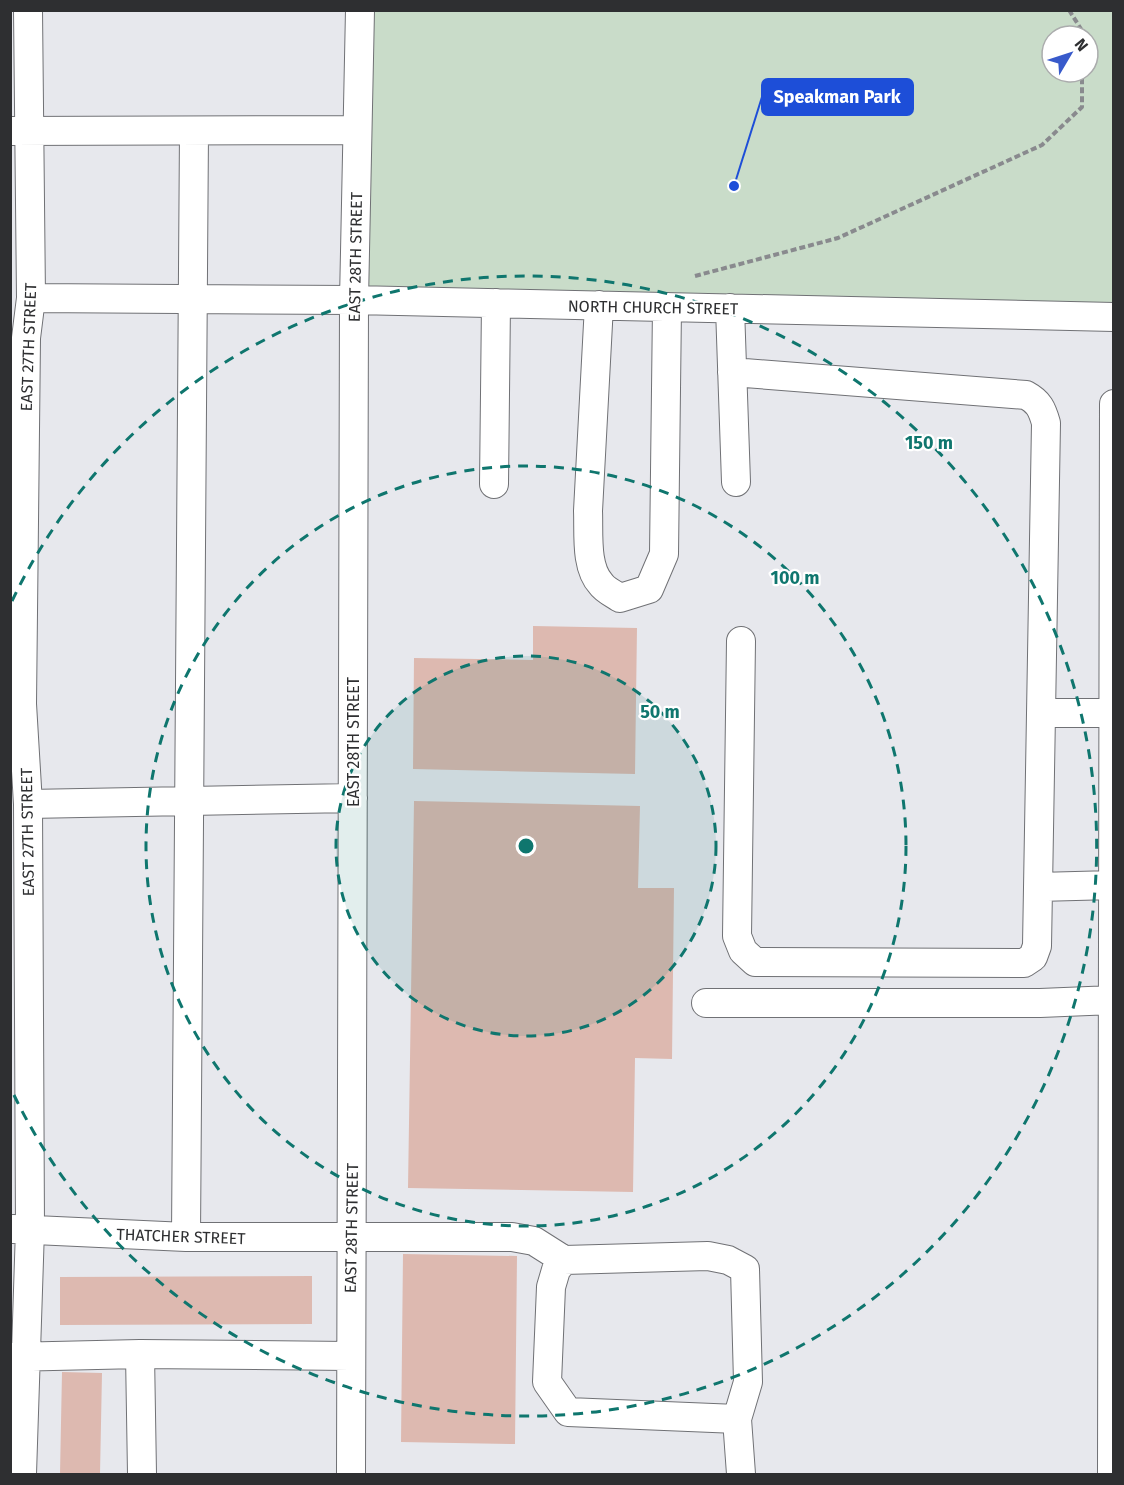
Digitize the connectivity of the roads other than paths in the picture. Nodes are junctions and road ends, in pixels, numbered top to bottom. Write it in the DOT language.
graph roads {
  1 [pos="28,10"];
  2 [pos="360,10"];
  3 [pos="357,130"];
  4 [pos="20,131"];
  5 [pos="194,131"];
  6 [pos="20,267"];
  7 [pos="31,298"];
  8 [pos="192,299"];
  9 [pos="354,300"];
  10 [pos="496,303"];
  11 [pos="599,305"];
  12 [pos="667,307"];
  13 [pos="730,308"];
  14 [pos="1113,317"];
  15 [pos="18,338"];
  16 [pos="732,372"];
  17 [pos="1113,404"];
  18 [pos="18,456"];
  19 [pos="736,482"];
  20 [pos="494,484"];
  21 [pos="741,641"];
  22 [pos="16,704"];
  23 [pos="1041,713"];
  24 [pos="1113,713"];
  25 [pos="353,798"];
  26 [pos="190,801"];
  27 [pos="28,804"];
  28 [pos="1113,885"];
  29 [pos="1038,887"];
  30 [pos="1113,904"];
  31 [pos="1113,1000"];
  32 [pos="706,1003"];
  33 [pos="20,1229"];
  34 [pos="186,1238"];
  35 [pos="351,1239"];
  36 [pos="1113,1239"];
  37 [pos="564,1260"];
  38 [pos="140,1354"];
  39 [pos="349,1356"];
  40 [pos="17,1357"];
  41 [pos="737,1419"];
  42 [pos="22,1474"];
  43 [pos="142,1474"];
  44 [pos="351,1474"];
  45 [pos="741,1474"];
  46 [pos="1112,1474"];
  1 -- 4 [label="street, EAST 27TH STREET"];
  2 -- 3 [label="street, EAST 28TH STREET"];
  3 -- 5 [label="street"];
  3 -- 9 [label="street, EAST 28TH STREET"];
  4 -- 5 [label="street"];
  4 -- 6 [label="street, EAST 27TH STREET"];
  5 -- 8 [label="street"];
  6 -- 7 [label="street, EAST 27TH STREET"];
  7 -- 8 [label="street, NORTH CHURCH STREET"];
  7 -- 15 [label="street, EAST 27TH STREET"];
  8 -- 9 [label="street, NORTH CHURCH STREET"];
  8 -- 26 [label="street"];
  9 -- 10 [label="street, NORTH CHURCH STREET"];
  9 -- 25 [label="street, EAST 28TH STREET"];
  10 -- 11 [label="street, NORTH CHURCH STREET"];
  10 -- 20 [label="street"];
  11 -- 12 [label="street, NORTH CHURCH STREET"];
  11 -- 12 [label="street"];
  12 -- 13 [label="street, NORTH CHURCH STREET"];
  13 -- 14 [label="street, NORTH CHURCH STREET"];
  13 -- 16 [label="street"];
  15 -- 18 [label="street, EAST 27TH STREET"];
  16 -- 19 [label="street"];
  16 -- 23 [label="street"];
  17 -- 24 [label="street"];
  18 -- 22 [label="street, EAST 27TH STREET"];
  21 -- 29 [label="street"];
  22 -- 27 [label="street, EAST 27TH STREET"];
  23 -- 24 [label="street"];
  23 -- 29 [label="street"];
  24 -- 28 [label="street"];
  25 -- 26 [label="street"];
  25 -- 35 [label="street, EAST 28TH STREET"];
  26 -- 27 [label="street"];
  26 -- 34 [label="street"];
  27 -- 33 [label="street, EAST 27TH STREET"];
  28 -- 29 [label="street"];
  28 -- 30 [label="street"];
  30 -- 31 [label="street"];
  31 -- 32 [label="street"];
  31 -- 36 [label="street"];
  33 -- 34 [label="street, THATCHER STREET"];
  33 -- 40 [label="street, EAST 27TH STREET"];
  34 -- 35 [label="street, THATCHER STREET"];
  35 -- 37 [label="street, THATCHER STREET"];
  35 -- 39 [label="street, EAST 28TH STREET"];
  36 -- 46 [label="street"];
  37 -- 41 [label="street"];
  37 -- 41 [label="street"];
  38 -- 39 [label="street"];
  38 -- 40 [label="street"];
  38 -- 43 [label="street"];
  39 -- 44 [label="street, EAST 28TH STREET"];
  40 -- 42 [label="street, EAST 27TH STREET"];
  41 -- 45 [label="street"];
}
